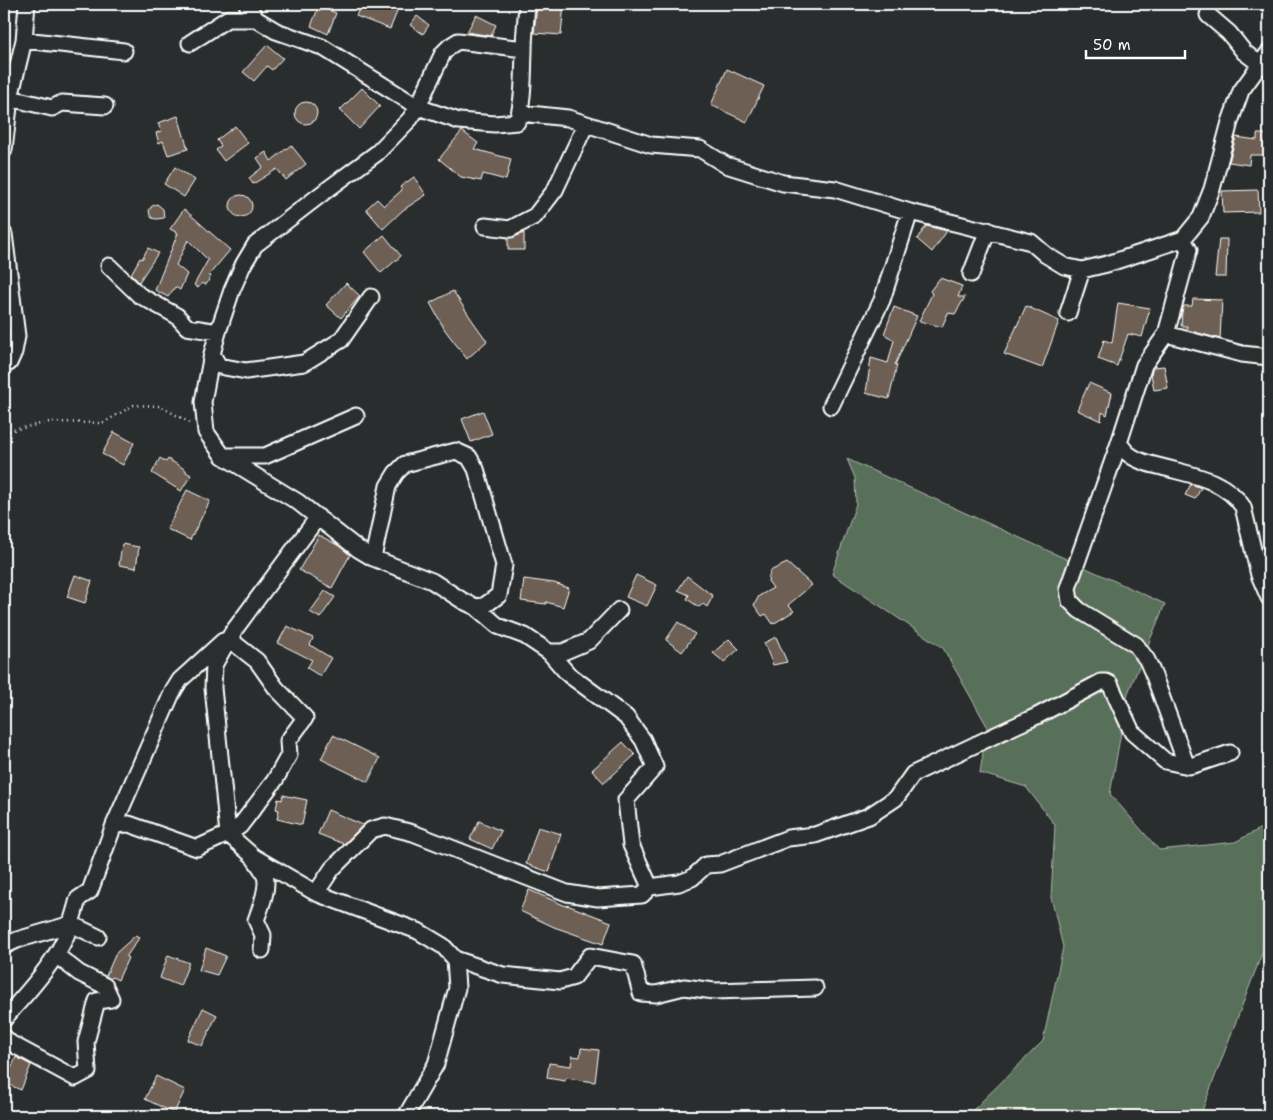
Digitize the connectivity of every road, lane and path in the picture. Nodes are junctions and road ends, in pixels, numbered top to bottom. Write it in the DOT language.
graph roads {
  1 [pos="27,4"];
  2 [pos="247,4"];
  3 [pos="527,4"];
  4 [pos="1208,15"];
  5 [pos="256,19"];
  6 [pos="24,40"];
  7 [pos="190,43"];
  8 [pos="524,49"];
  9 [pos="124,50"];
  10 [pos="1269,52"];
  11 [pos="1265,67"];
  12 [pos="7,91"];
  13 [pos="105,106"];
  14 [pos="418,107"];
  15 [pos="520,113"];
  16 [pos="586,124"];
  17 [pos="4,150"];
  18 [pos="910,212"];
  19 [pos="485,226"];
  20 [pos="988,230"];
  21 [pos="4,234"];
  22 [pos="1183,240"];
  23 [pos="109,266"];
  24 [pos="1082,270"];
  25 [pos="971,274"];
  26 [pos="371,296"];
  27 [pos="1068,313"];
  28 [pos="218,332"];
  29 [pos="1166,334"];
  30 [pos="212,354"];
  31 [pos="1269,357"];
  32 [pos="9,364"];
  33 [pos="831,406"];
  34 [pos="356,416"];
  35 [pos="4,432"];
  36 [pos="206,432"];
  37 [pos="1119,443"];
  38 [pos="223,456"];
  39 [pos="318,517"];
  40 [pos="373,558"];
  41 [pos="1269,598"];
  42 [pos="476,607"];
  43 [pos="619,610"];
  44 [pos="232,633"];
  45 [pos="549,652"];
  46 [pos="1230,753"];
  47 [pos="1189,766"];
  48 [pos="114,825"];
  49 [pos="228,834"];
  50 [pos="254,857"];
  51 [pos="650,887"];
  52 [pos="316,893"];
  53 [pos="71,924"];
  54 [pos="98,937"];
  55 [pos="4,946"];
  56 [pos="262,950"];
  57 [pos="56,956"];
  58 [pos="455,959"];
  59 [pos="815,988"];
  60 [pos="4,1019"];
  61 [pos="4,1036"];
  62 [pos="406,1116"];
  1 -- 6 [label="street"];
  2 -- 5 [label="street"];
  3 -- 8 [label="street"];
  4 -- 11 [label="street"];
  5 -- 7 [label="street"];
  5 -- 14 [label="street"];
  6 -- 9 [label="street"];
  6 -- 12 [label="street"];
  8 -- 14 [label="street"];
  8 -- 15 [label="street"];
  10 -- 11 [label="street"];
  11 -- 22 [label="street"];
  12 -- 13 [label="street"];
  12 -- 17 [label="street"];
  14 -- 15 [label="street"];
  14 -- 28 [label="street"];
  15 -- 16 [label="street"];
  16 -- 18 [label="street"];
  16 -- 19 [label="street"];
  18 -- 20 [label="street"];
  18 -- 33 [label="street"];
  20 -- 24 [label="street"];
  20 -- 25 [label="street"];
  21 -- 32 [label="street"];
  22 -- 24 [label="street"];
  22 -- 29 [label="street"];
  23 -- 28 [label="street"];
  24 -- 27 [label="street"];
  26 -- 30 [label="street"];
  28 -- 30 [label="street"];
  29 -- 31 [label="street"];
  29 -- 37 [label="street"];
  30 -- 36 [label="street"];
  34 -- 38 [label="street"];
  35 -- 36 [label="path"];
  36 -- 38 [label="street"];
  37 -- 41 [label="street"];
  37 -- 47 [label="street"];
  38 -- 39 [label="street"];
  39 -- 40 [label="street"];
  39 -- 44 [label="street"];
  40 -- 42 [label="street"];
  40 -- 42 [label="street"];
  42 -- 45 [label="street"];
  43 -- 45 [label="street"];
  44 -- 48 [label="street"];
  44 -- 49 [label="street"];
  44 -- 49 [label="street"];
  45 -- 51 [label="street"];
  46 -- 47 [label="street"];
  47 -- 51 [label="street"];
  48 -- 49 [label="street"];
  48 -- 53 [label="street"];
  49 -- 50 [label="street"];
  50 -- 52 [label="street"];
  50 -- 56 [label="street"];
  51 -- 52 [label="street"];
  52 -- 58 [label="street"];
  53 -- 54 [label="street"];
  53 -- 55 [label="street"];
  53 -- 57 [label="street"];
  57 -- 60 [label="street"];
  57 -- 61 [label="street"];
  58 -- 59 [label="street"];
  58 -- 62 [label="street"];
}
